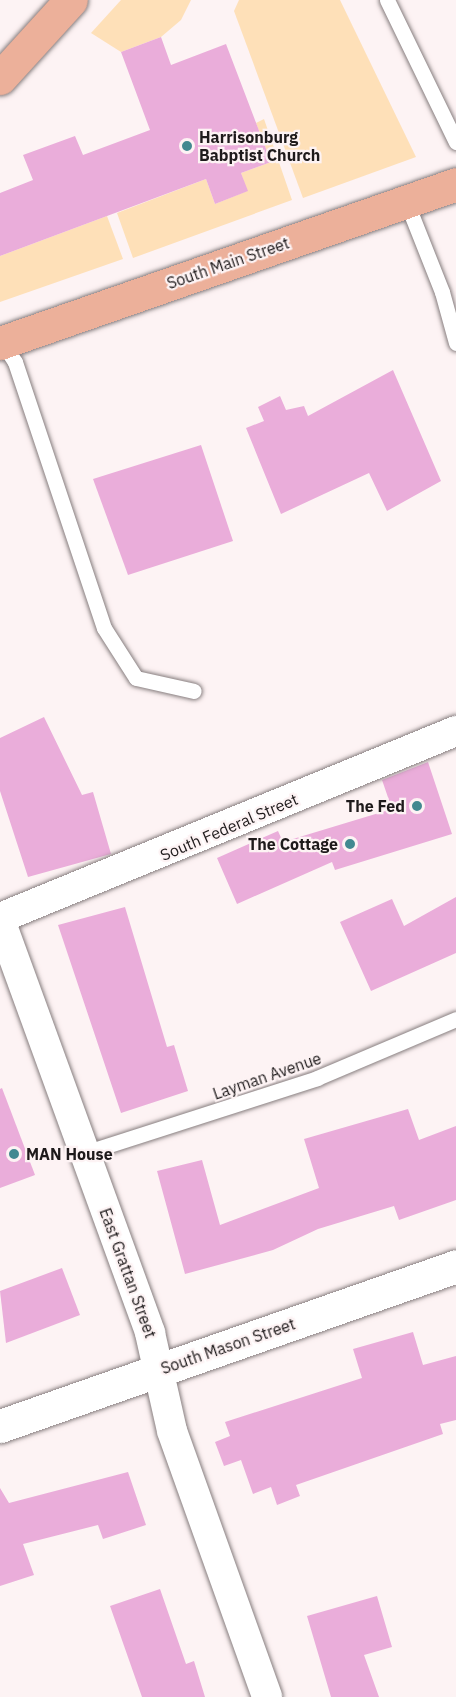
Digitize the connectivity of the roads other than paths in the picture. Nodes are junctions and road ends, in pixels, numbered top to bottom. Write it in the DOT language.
graph roads {
  1 [pos="70,0"];
  2 [pos="387,0"];
  3 [pos="0,78"];
  4 [pos="456,142"];
  5 [pos="456,184"];
  6 [pos="406,201"];
  7 [pos="1,342"];
  8 [pos="456,343"];
  9 [pos="194,691"];
  10 [pos="456,732"];
  11 [pos="0,919"];
  12 [pos="456,1019"];
  13 [pos="84,1154"];
  14 [pos="456,1266"];
  15 [pos="159,1370"];
  16 [pos="0,1426"];
  17 [pos="267,1697"];
  1 -- 3 [label="main road"];
  2 -- 4 [label="lane"];
  5 -- 6 [label="main road, South Main Street"];
  6 -- 7 [label="main road, South Main Street"];
  6 -- 8 [label="lane"];
  7 -- 9 [label="lane"];
  10 -- 11 [label="street, South Federal Street"];
  11 -- 13 [label="street, East Grattan Street"];
  12 -- 13 [label="lane, Layman Avenue"];
  13 -- 15 [label="street, East Grattan Street"];
  14 -- 15 [label="main road, South Mason Street"];
  15 -- 16 [label="main road, South Mason Street"];
  15 -- 17 [label="street, East Grattan Street"];
}
